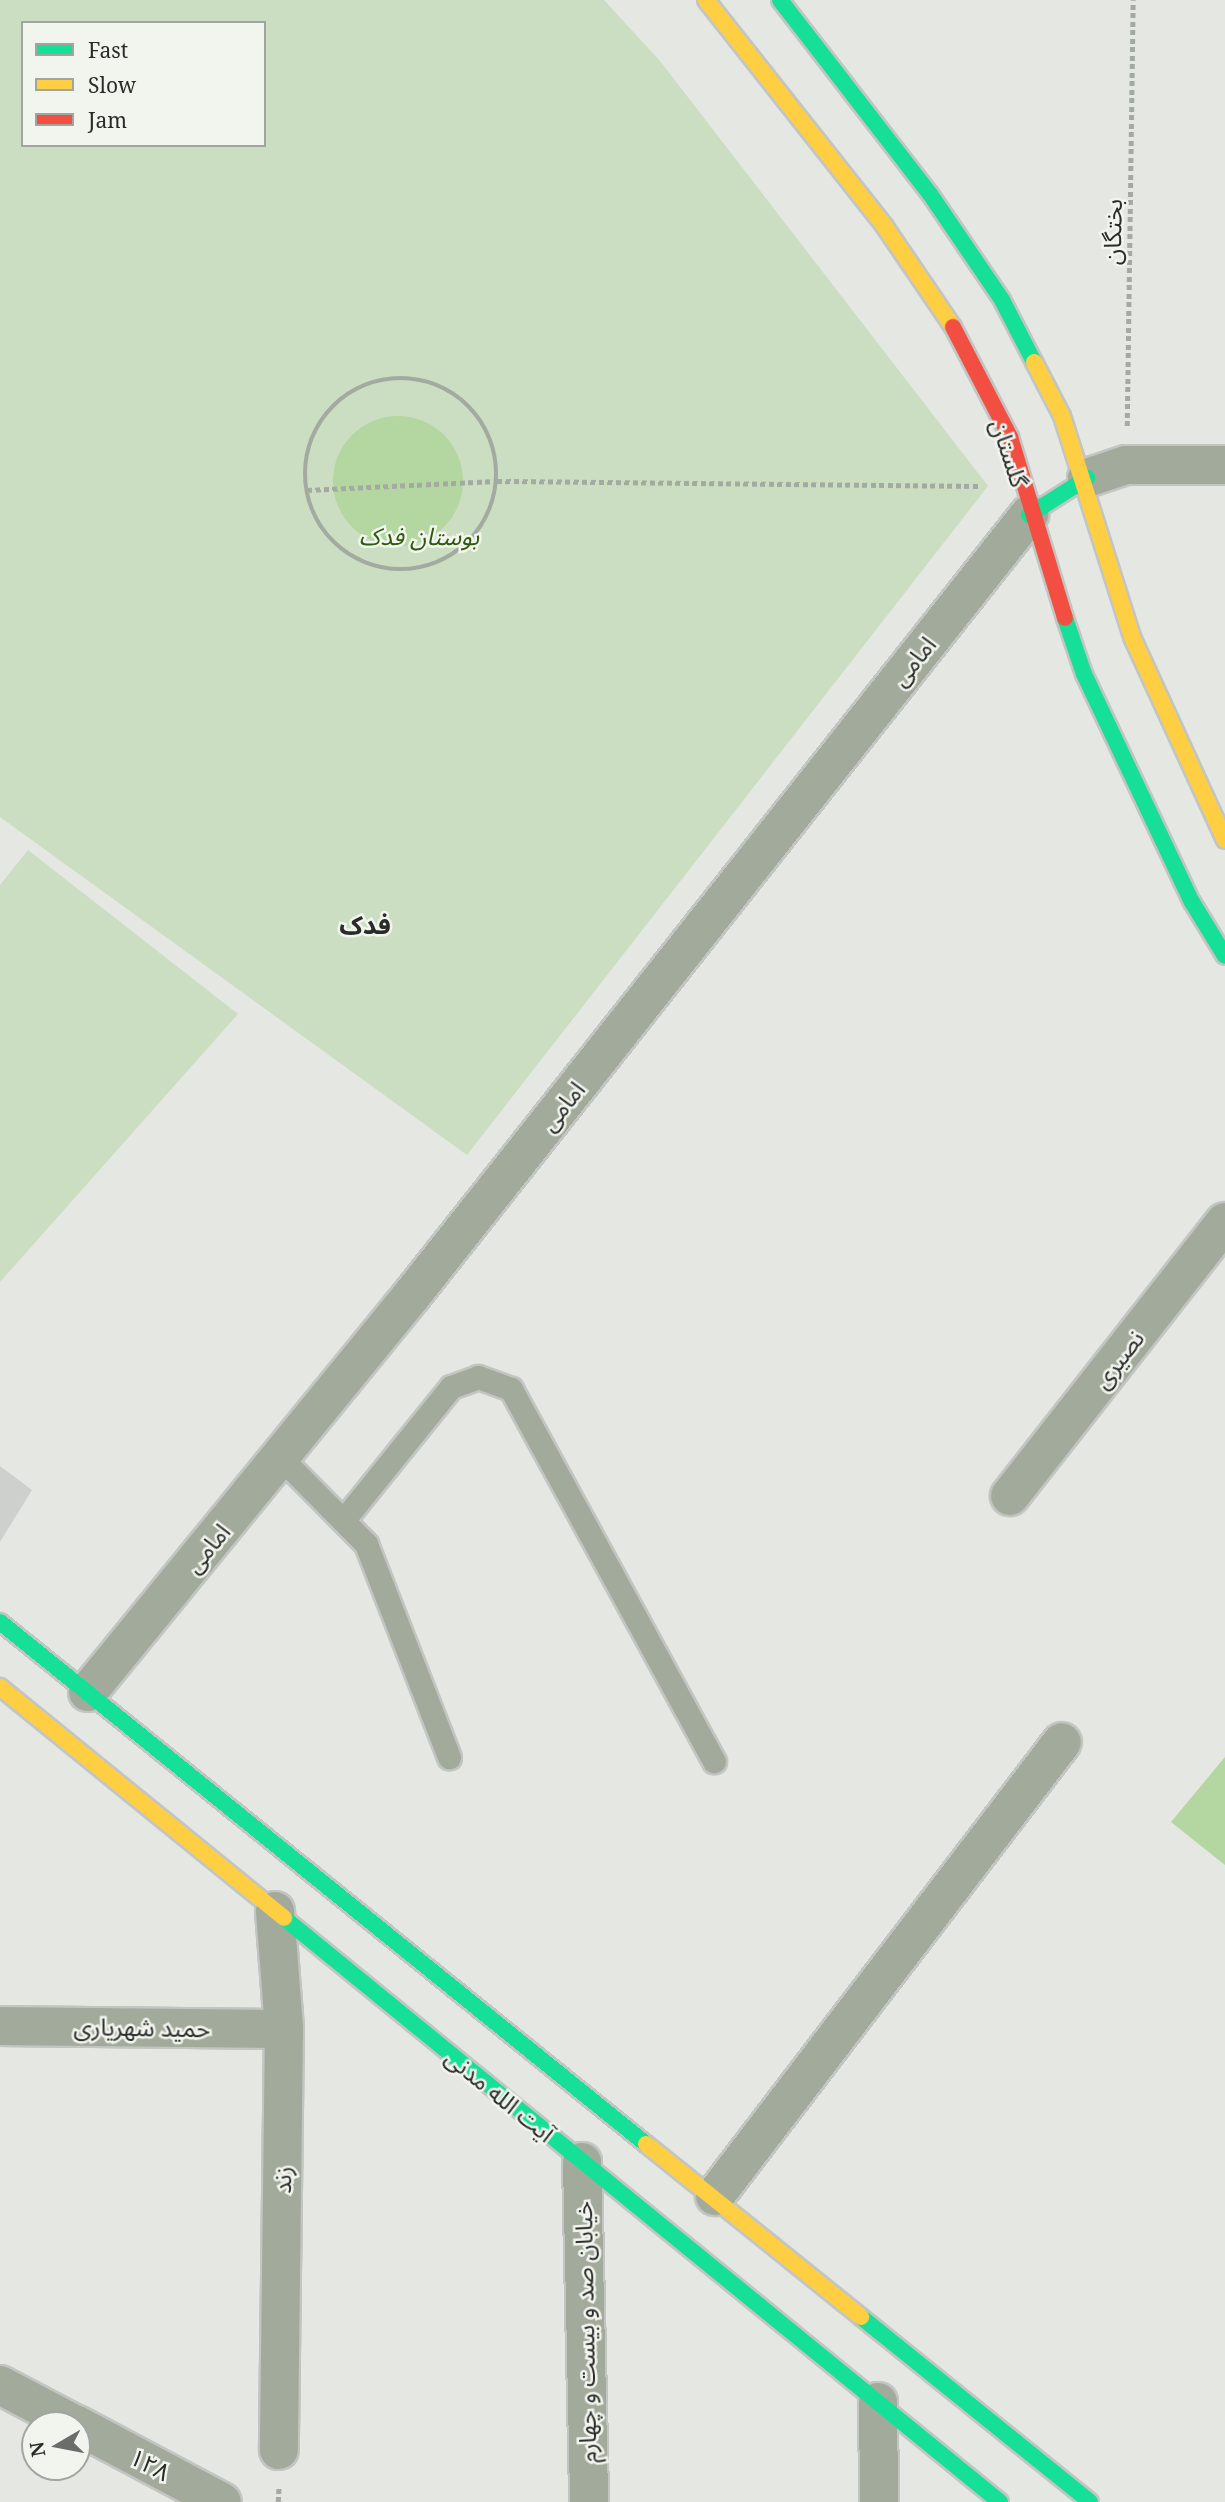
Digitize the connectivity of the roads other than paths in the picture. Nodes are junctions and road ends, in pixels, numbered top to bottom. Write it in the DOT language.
graph roads {
  1 [pos="706,0"];
  2 [pos="780,0"];
  3 [pos="1225,465"];
  4 [pos="1087,478"];
  5 [pos="1029,515"];
  6 [pos="1225,840"];
  7 [pos="1225,956"];
  8 [pos="1225,1222"];
  9 [pos="281,1458"];
  10 [pos="1010,1496"];
  11 [pos="346,1517"];
  12 [pos="0,1622"];
  13 [pos="0,1687"];
  14 [pos="70,1715"];
  15 [pos="1062,1742"];
  16 [pos="449,1757"];
  17 [pos="714,1761"];
  18 [pos="275,1911"];
  19 [pos="0,2026"];
  20 [pos="284,2029"];
  21 [pos="582,2162"];
  22 [pos="715,2196"];
  23 [pos="0,2385"];
  24 [pos="878,2402"];
  25 [pos="50,2411"];
  26 [pos="91,2432"];
  27 [pos="279,2450"];
  28 [pos="222,2502"];
  29 [pos="589,2502"];
  30 [pos="879,2502"];
  31 [pos="1000,2502"];
  32 [pos="1090,2502"];
  1 -- 5 [label="main road, گلستان"];
  2 -- 4 [label="main road"];
  3 -- 4 [label="street"];
  4 -- 5 [label="main road"];
  4 -- 6 [label="main road"];
  5 -- 7 [label="main road, گلستان"];
  5 -- 9 [label="street, امامی"];
  8 -- 10 [label="street, نصیری"];
  9 -- 11 [label="lane"];
  9 -- 14 [label="street, امامی"];
  11 -- 16 [label="lane"];
  11 -- 17 [label="lane"];
  12 -- 14 [label="main road, آیت الله مدنی"];
  13 -- 14 [label="main road, آیت الله مدنی"];
  14 -- 18 [label="main road, آیت الله مدنی"];
  14 -- 22 [label="main road"];
  15 -- 22 [label="street"];
  18 -- 20 [label="street, زند"];
  18 -- 21 [label="main road, آیت الله مدنی"];
  19 -- 20 [label="street, حمید شهریاری"];
  20 -- 27 [label="street, زند"];
  21 -- 24 [label="main road, آیت الله مدنی"];
  21 -- 29 [label="street, خیابان صد و بیست و چهارم"];
  22 -- 32 [label="main road"];
  23 -- 25 [label="street, ۱۲۸"];
  24 -- 30 [label="street"];
  24 -- 31 [label="main road, آیت الله مدنی"];
  26 -- 28 [label="street, ۱۲۸"];
}
